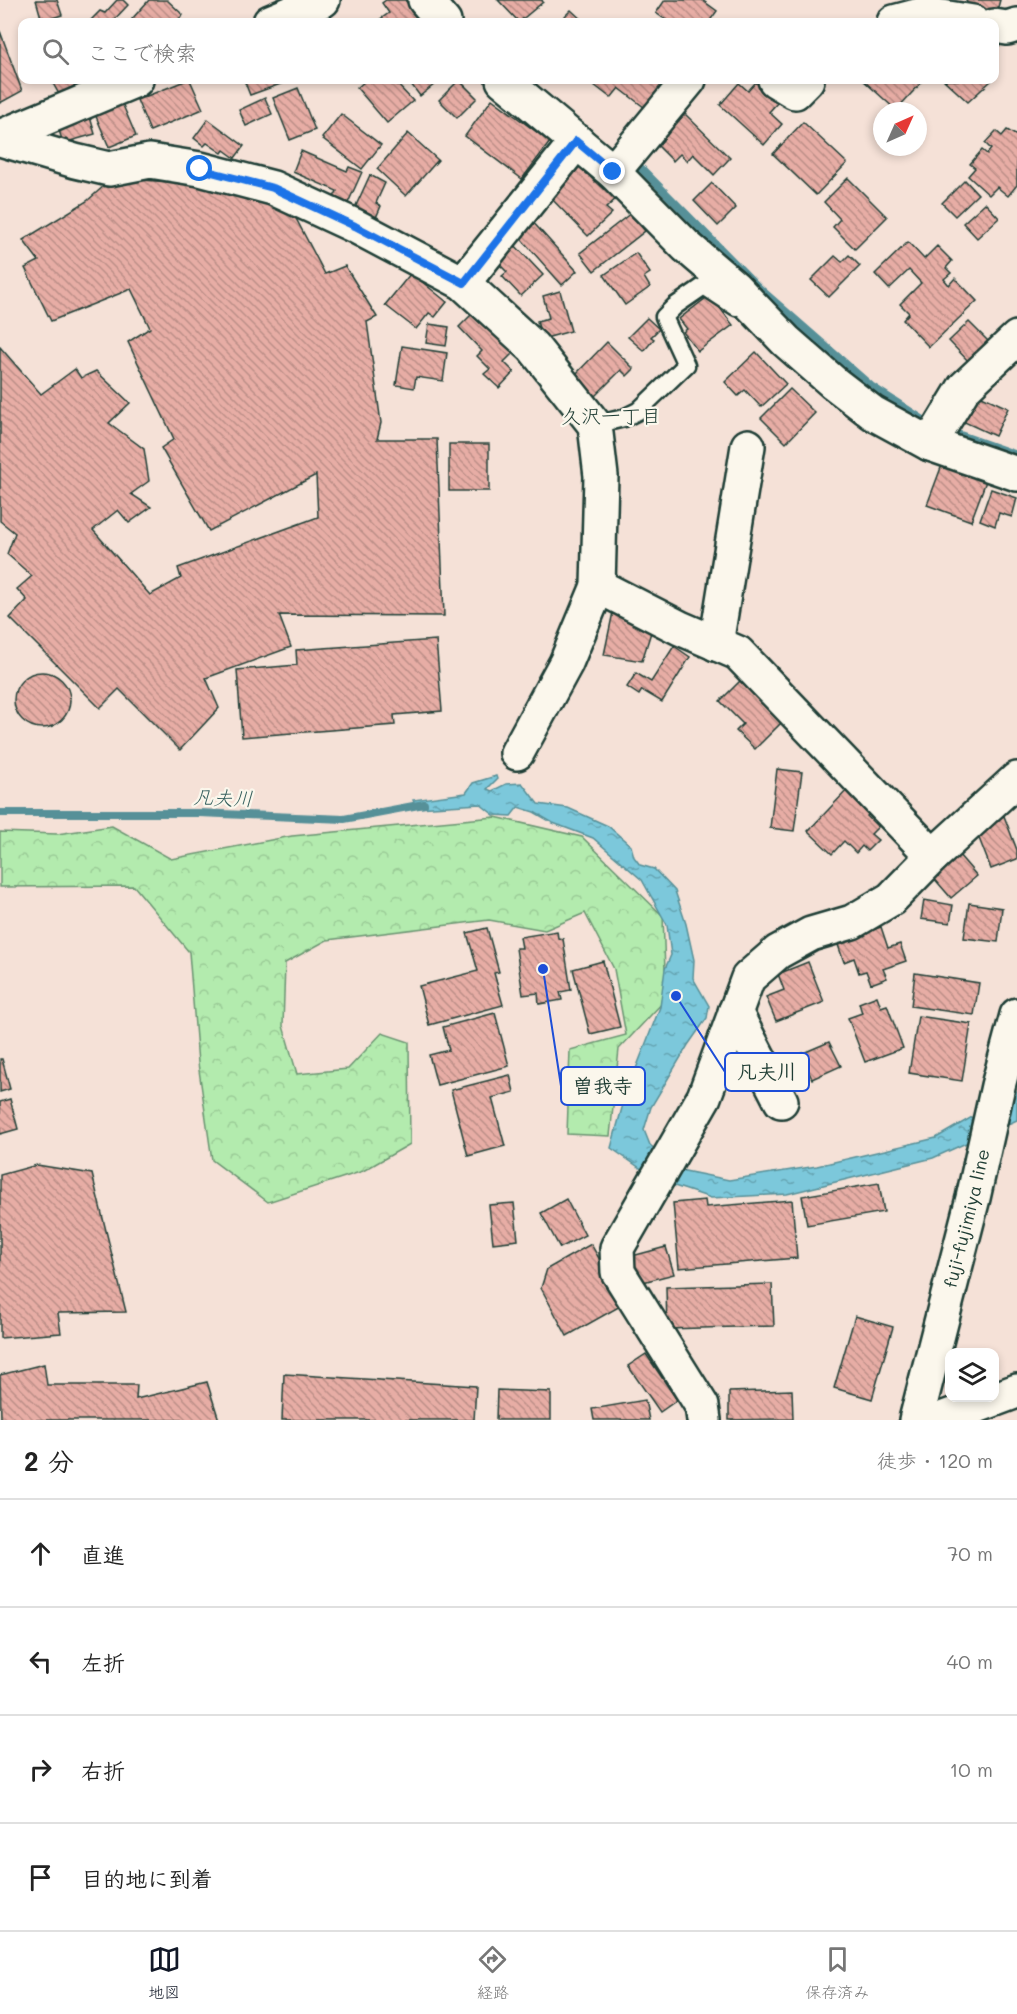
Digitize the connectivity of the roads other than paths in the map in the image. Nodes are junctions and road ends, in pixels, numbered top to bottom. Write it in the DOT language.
graph roads {
  1 [pos="323,0"];
  2 [pos="425,0"];
  3 [pos="280,18"];
  4 [pos="441,18"];
  5 [pos="909,18"];
  6 [pos="948,18"];
  7 [pos="1017,25"];
  8 [pos="999,27"];
  9 [pos="127,84"];
  10 [pos="508,84"];
  11 [pos="686,84"];
  12 [pos="782,84"];
  13 [pos="803,84"];
  14 [pos="0,138"];
  15 [pos="576,141"];
  16 [pos="613,172"];
  17 [pos="464,283"];
  18 [pos="759,313"];
  19 [pos="1017,338"];
  20 [pos="595,425"];
  21 [pos="939,428"];
  22 [pos="748,446"];
  23 [pos="1017,474"];
  24 [pos="598,586"];
  25 [pos="716,644"];
  26 [pos="518,753"];
  27 [pos="1017,779"];
  28 [pos="933,856"];
  29 [pos="735,1012"];
  30 [pos="1017,1015"];
  31 [pos="781,1101"];
  32 [pos="1017,1391"];
  33 [pos="704,1420"];
  34 [pos="916,1420"];
  35 [pos="939,1420"];
  1 -- 3 [label="street"];
  2 -- 4 [label="street"];
  5 -- 6 [label="street"];
  7 -- 8 [label="street"];
  9 -- 14 [label="street"];
  10 -- 15 [label="street"];
  11 -- 16 [label="street"];
  12 -- 13 [label="street"];
  14 -- 17 [label="street"];
  15 -- 16 [label="street"];
  15 -- 17 [label="street"];
  16 -- 18 [label="street"];
  17 -- 20 [label="street"];
  18 -- 20 [label="lane"];
  18 -- 21 [label="street"];
  19 -- 21 [label="street"];
  20 -- 24 [label="street"];
  21 -- 23 [label="street"];
  22 -- 25 [label="street"];
  24 -- 25 [label="street"];
  24 -- 26 [label="street"];
  25 -- 28 [label="street"];
  27 -- 28 [label="street"];
  28 -- 29 [label="street"];
  29 -- 31 [label="street"];
  29 -- 33 [label="street"];
  30 -- 34 [label="street, fuji-fujimiya line"];
  32 -- 35 [label="street"];
}
